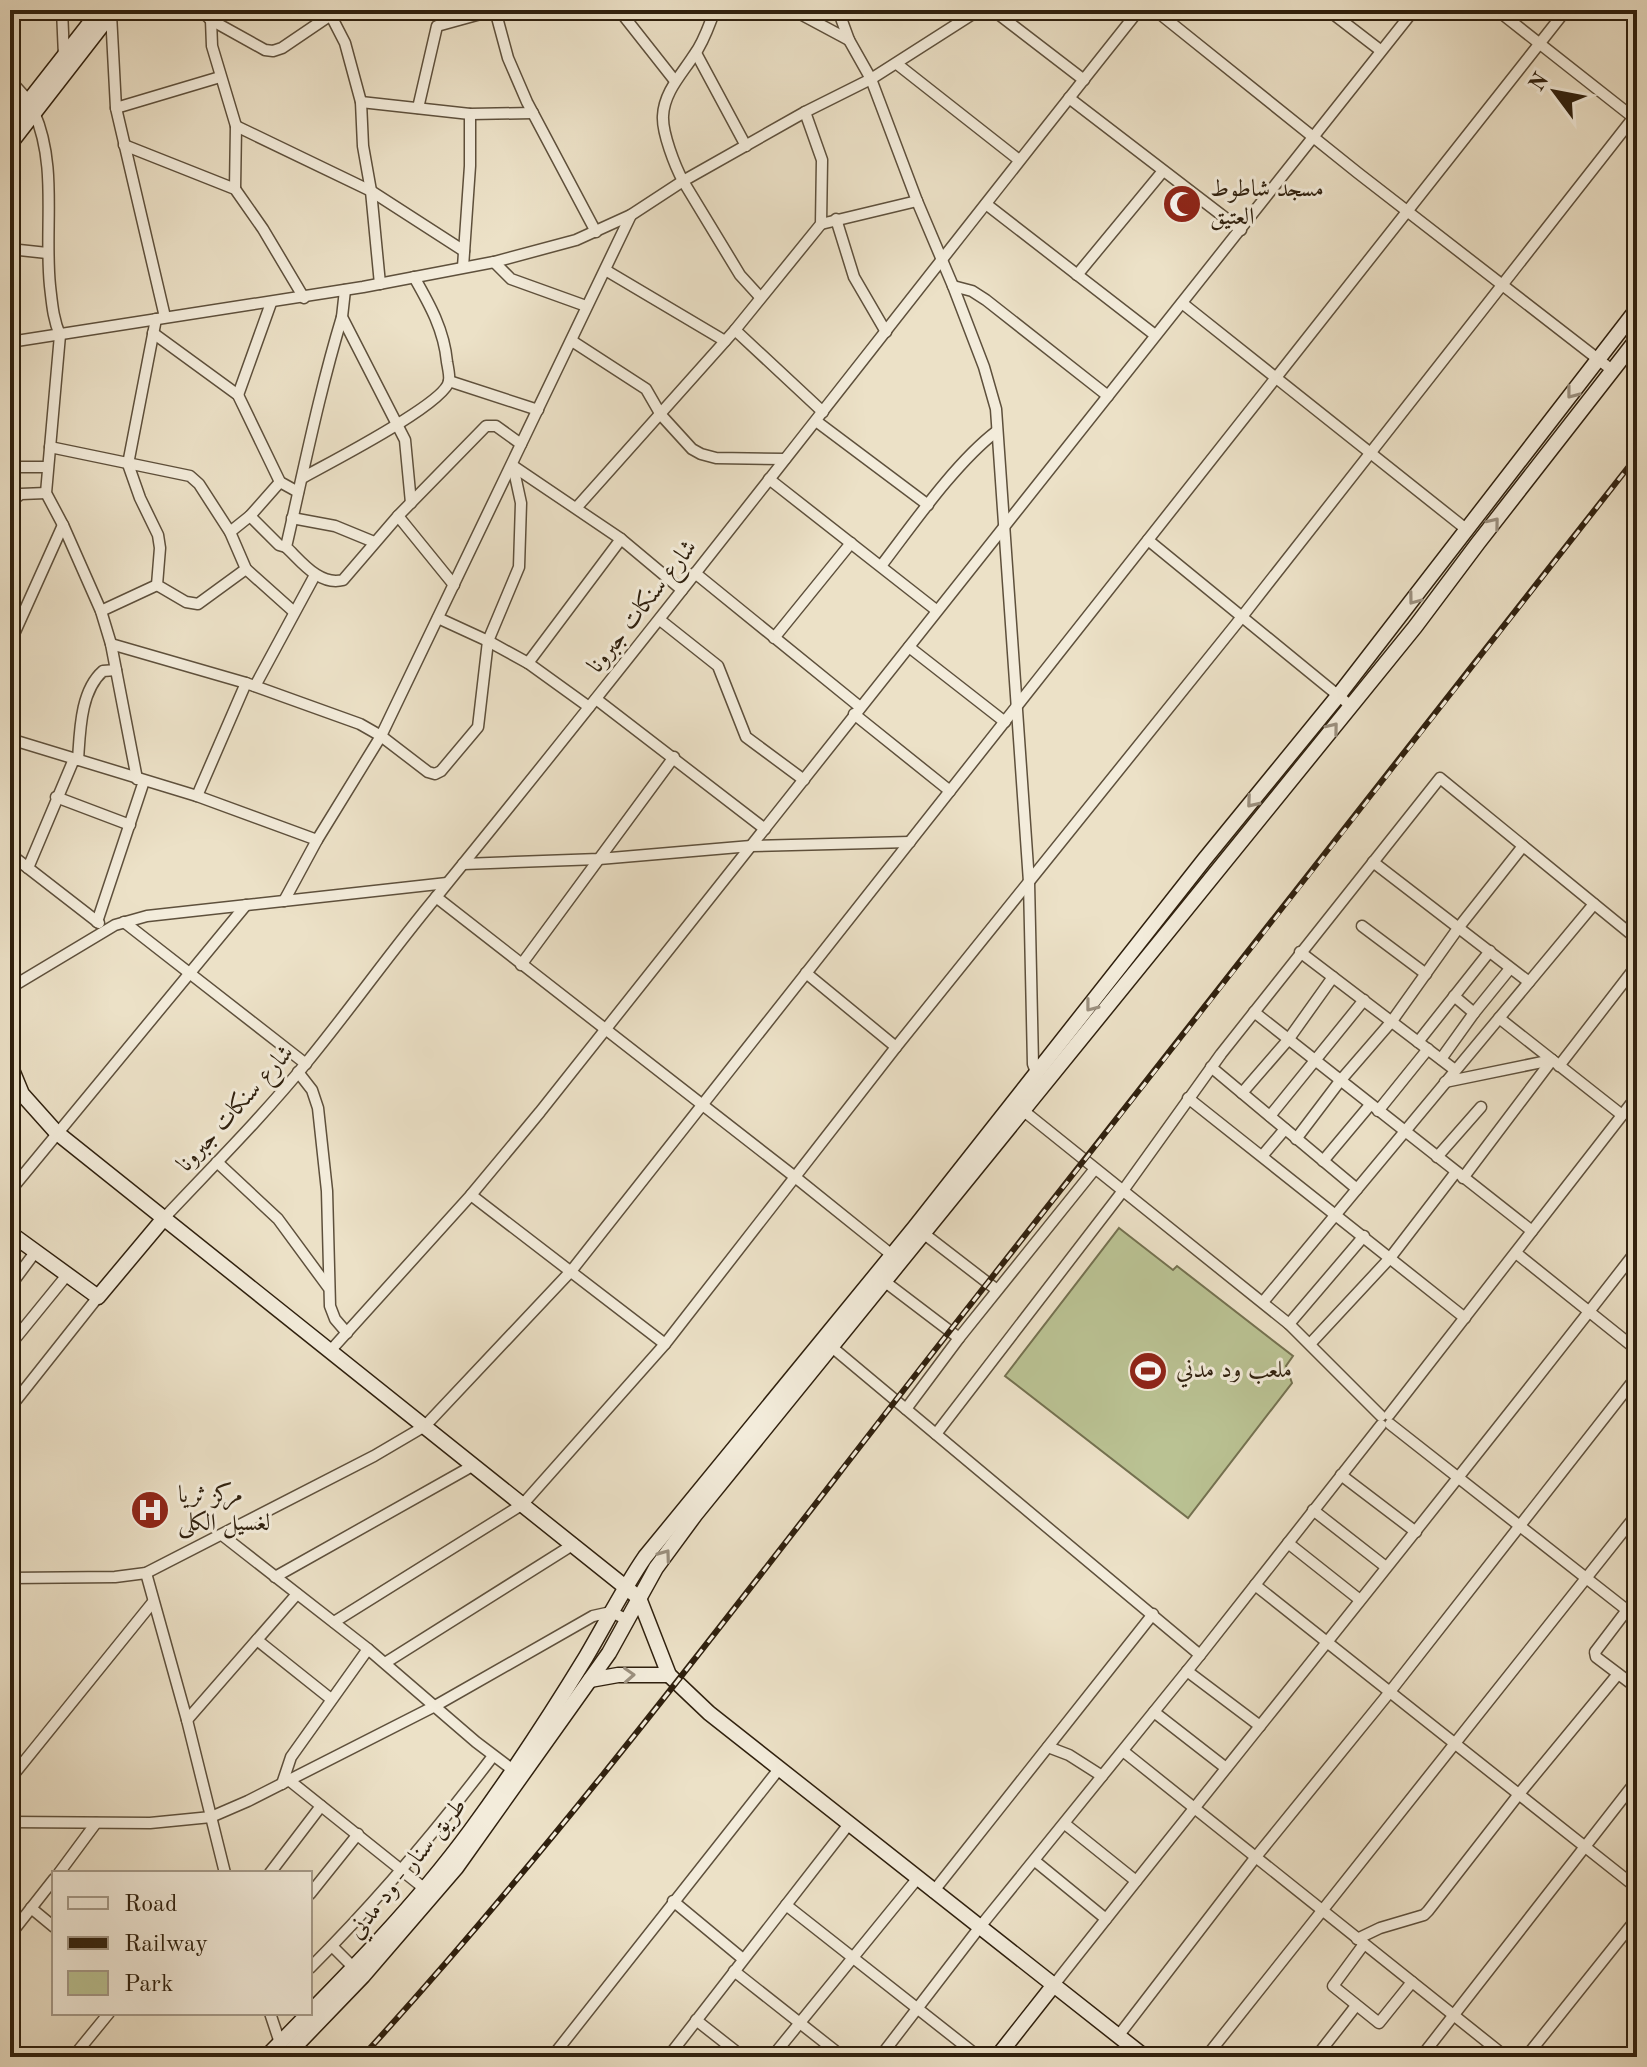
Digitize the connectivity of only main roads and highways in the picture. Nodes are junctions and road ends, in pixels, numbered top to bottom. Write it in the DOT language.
graph roads {
  1 [pos="108,11"];
  2 [pos="31,106"];
  3 [pos="10,125"];
  4 [pos="10,144"];
  5 [pos="1637,309"];
  6 [pos="1637,339"];
  7 [pos="10,1065"];
  8 [pos="1041,1080"];
  9 [pos="1018,1106"];
  10 [pos="165,1217"];
  11 [pos="10,1233"];
  12 [pos="826,1343"];
  13 [pos="625,1586"];
  14 [pos="639,1598"];
  15 [pos="669,1675"];
  16 [pos="590,1680"];
  17 [pos="541,1737"];
  18 [pos="1053,1986"];
  19 [pos="282,2050"];
  20 [pos="266,2057"];
  21 [pos="997,2057"];
  22 [pos="1145,2057"];
  1 -- 2 [label="main road"];
  1 -- 2 [label="main road"];
  2 -- 3 [label="main road"];
  2 -- 4 [label="main road"];
  5 -- 8 [label="main road, one-way"];
  8 -- 6 [label="main road, one-way"];
  7 -- 10 [label="main road"];
  8 -- 9 [label="main road"];
  9 -- 12 [label="main road"];
  9 -- 12 [label="main road"];
  10 -- 11 [label="main road"];
  10 -- 13 [label="main road"];
  12 -- 13 [label="main road"];
  14 -- 12 [label="main road, one-way"];
  13 -- 14 [label="main road"];
  13 -- 17 [label="main road"];
  14 -- 15 [label="main road"];
  14 -- 16 [label="main road"];
  16 -- 15 [label="main road, one-way"];
  15 -- 18 [label="main road"];
  16 -- 17 [label="main road"];
  17 -- 19 [label="main road, طريق سنار - ود مدني"];
  17 -- 19 [label="main road, طريق سنار - ود مدني"];
  18 -- 21 [label="main road"];
  18 -- 22 [label="main road"];
  19 -- 20 [label="main road, طريق سنار - ود مدني"];
}
